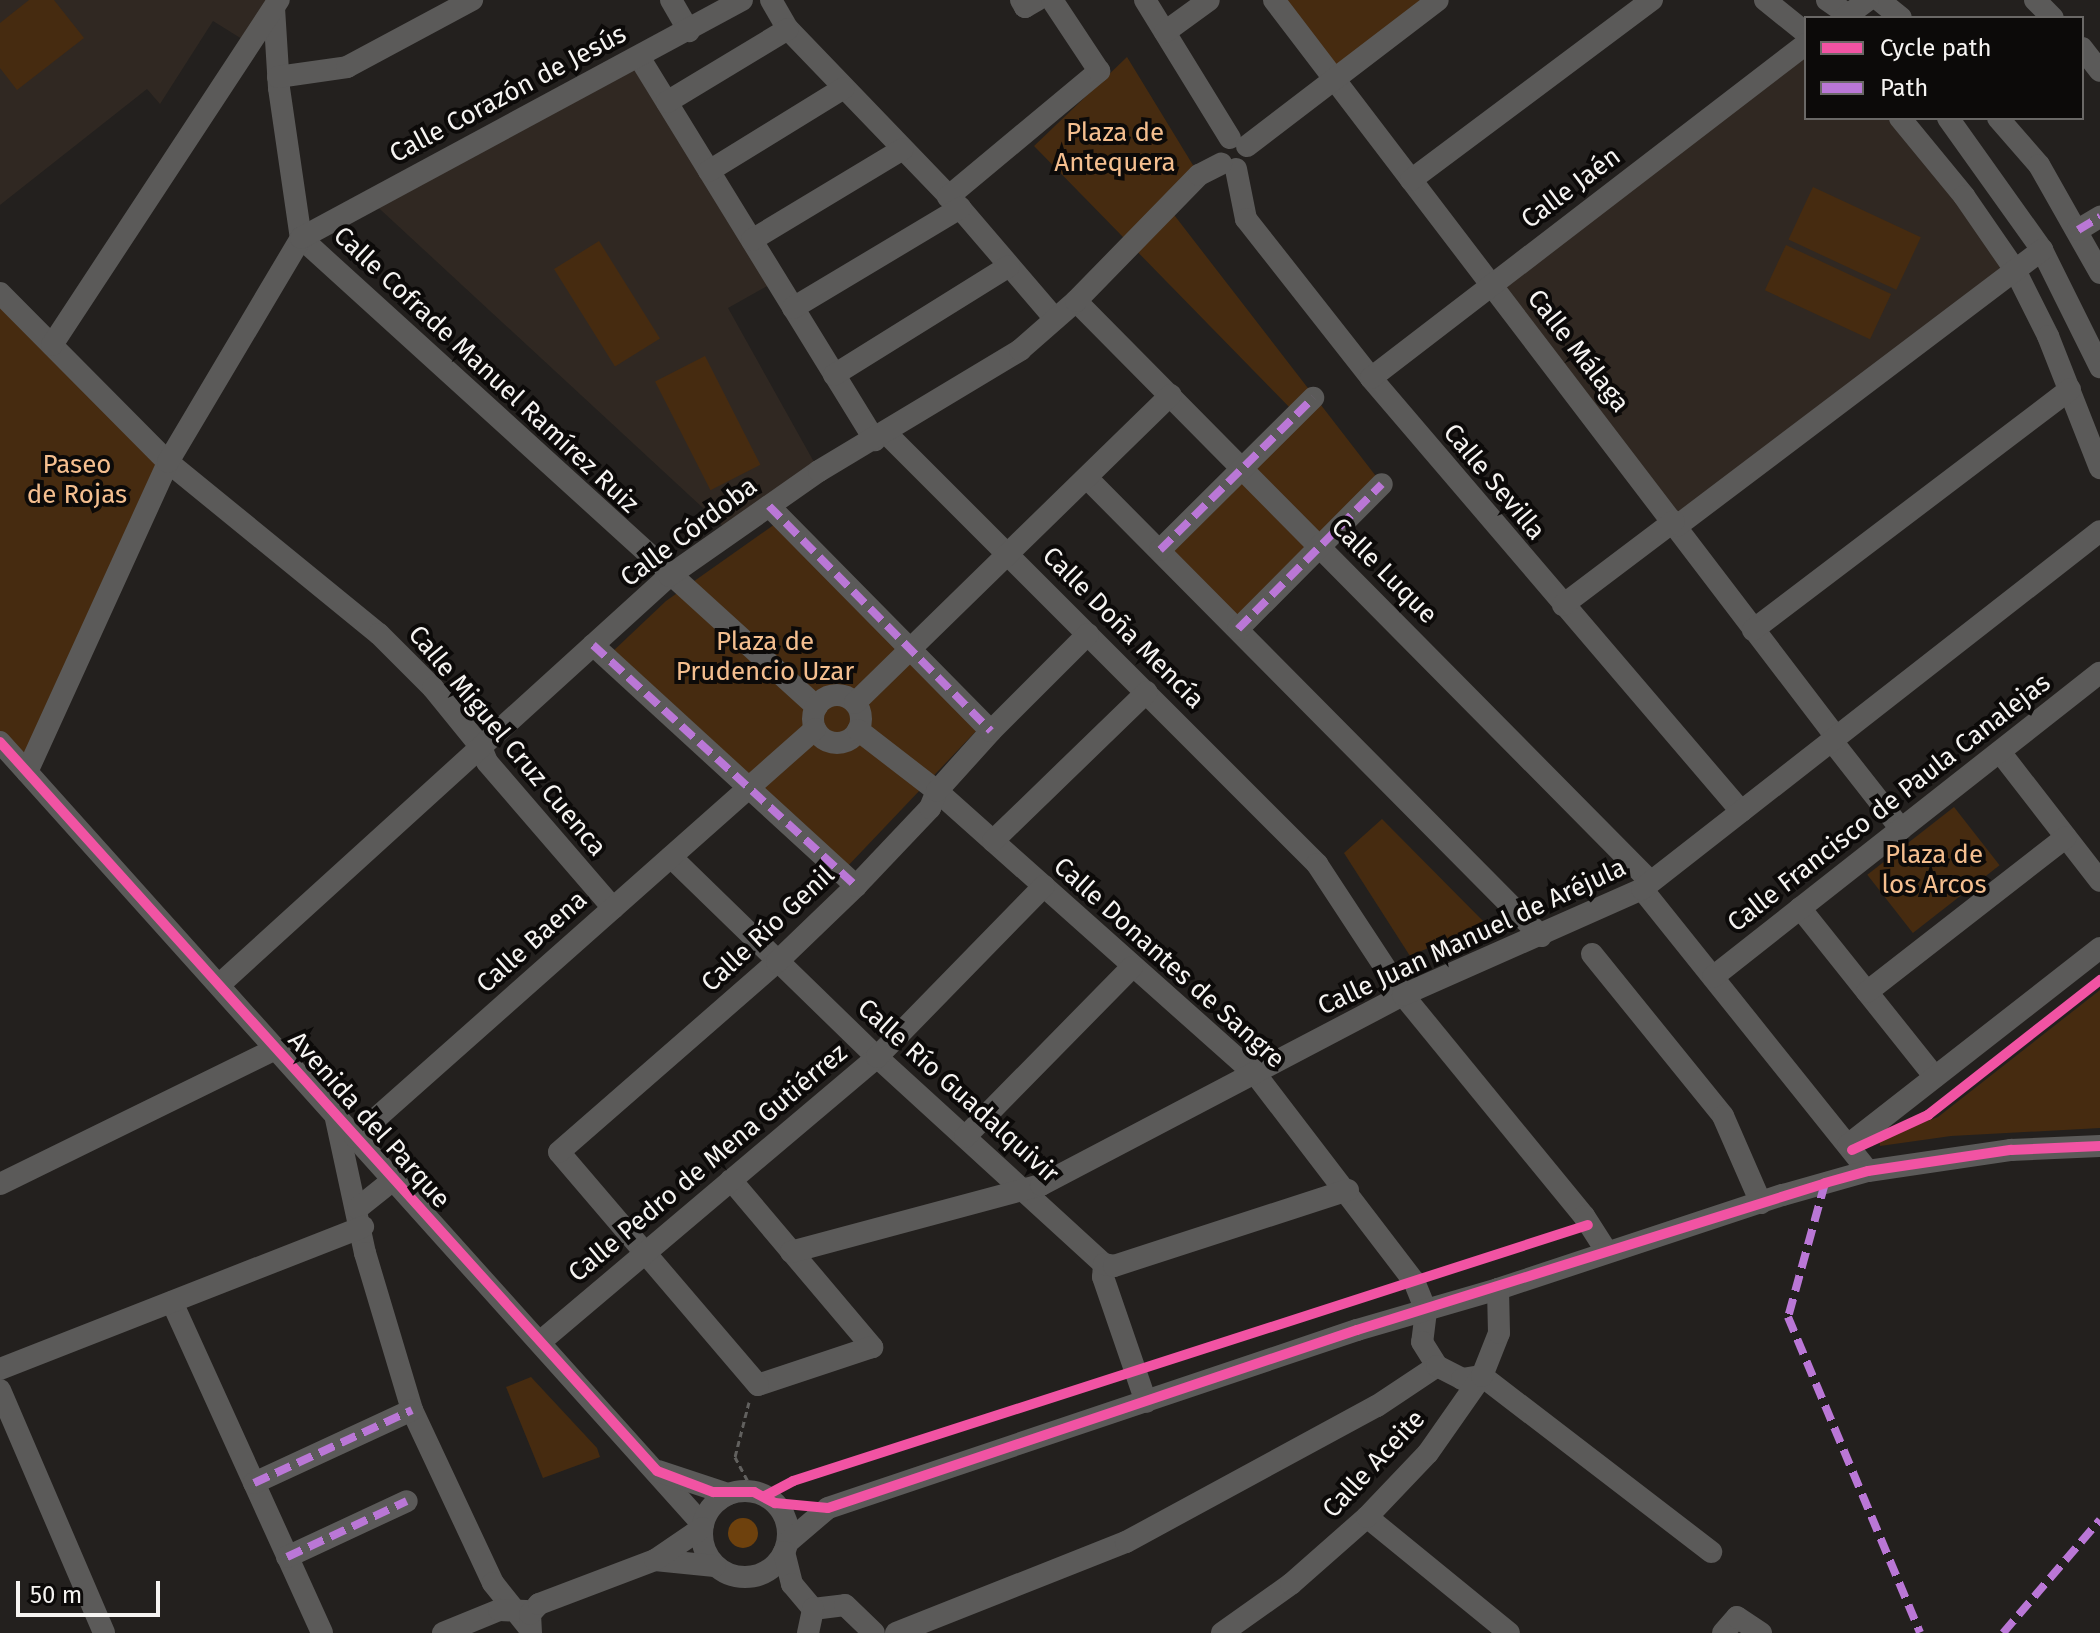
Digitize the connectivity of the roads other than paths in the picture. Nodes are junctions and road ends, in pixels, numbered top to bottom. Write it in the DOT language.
graph roads {
  1 [pos="472,0"];
  2 [pos="671,0"];
  3 [pos="742,0"];
  4 [pos="771,0"];
  5 [pos="1021,0"];
  6 [pos="1037,0"];
  7 [pos="1052,0"];
  8 [pos="1145,0"];
  9 [pos="1209,0"];
  10 [pos="1274,0"];
  11 [pos="1438,0"];
  12 [pos="1652,0"];
  13 [pos="1765,0"];
  14 [pos="1827,0"];
  15 [pos="1868,0"];
  16 [pos="1879,0"];
  17 [pos="2035,0"];
  18 [pos="277,4"];
  19 [pos="1848,16"];
  20 [pos="1850,16"];
  21 [pos="1899,16"];
  22 [pos="2051,16"];
  23 [pos="788,29"];
  24 [pos="689,31"];
  25 [pos="1804,31"];
  26 [pos="1165,32"];
  27 [pos="1804,46"];
  28 [pos="2084,51"];
  29 [pos="639,57"];
  30 [pos="2100,71"];
  31 [pos="278,77"];
  32 [pos="1335,79"];
  33 [pos="844,88"];
  34 [pos="667,102"];
  35 [pos="1902,120"];
  36 [pos="1949,120"];
  37 [pos="2000,120"];
  38 [pos="1238,142"];
  39 [pos="903,149"];
  40 [pos="1229,166"];
  41 [pos="709,171"];
  42 [pos="1411,180"];
  43 [pos="954,203"];
  44 [pos="2100,217"];
  45 [pos="2078,230"];
  46 [pos="301,238"];
  47 [pos="752,240"];
  48 [pos="2042,250"];
  49 [pos="1009,266"];
  50 [pos="2015,270"];
  51 [pos="2100,273"];
  52 [pos="1491,283"];
  53 [pos="0,293"];
  54 [pos="1076,301"];
  55 [pos="793,308"];
  56 [pos="1055,319"];
  57 [pos="52,345"];
  58 [pos="2100,367"];
  59 [pos="834,375"];
  60 [pos="1371,378"];
  61 [pos="2070,389"];
  62 [pos="1171,395"];
  63 [pos="1313,398"];
  64 [pos="880,436"];
  65 [pos="168,462"];
  66 [pos="1242,468"];
  67 [pos="2100,468"];
  68 [pos="1087,478"];
  69 [pos="1382,484"];
  70 [pos="769,506"];
  71 [pos="1676,523"];
  72 [pos="2100,531"];
  73 [pos="1320,546"];
  74 [pos="1160,550"];
  75 [pos="1009,552"];
  76 [pos="669,576"];
  77 [pos="1563,605"];
  78 [pos="1238,629"];
  79 [pos="1753,630"];
  80 [pos="1088,634"];
  81 [pos="593,645"];
  82 [pos="910,649"];
  83 [pos="2100,673"];
  84 [pos="1147,692"];
  85 [pos="855,703"];
  86 [pos="816,718"];
  87 [pos="858,730"];
  88 [pos="991,731"];
  89 [pos="1834,739"];
  90 [pos="0,742"];
  91 [pos="481,747"];
  92 [pos="2000,752"];
  93 [pos="27,772"];
  94 [pos="745,789"];
  95 [pos="937,791"];
  96 [pos="1741,811"];
  97 [pos="1901,829"];
  98 [pos="2066,837"];
  99 [pos="993,841"];
  100 [pos="671,857"];
  101 [pos="2100,881"];
  102 [pos="856,886"];
  103 [pos="1044,886"];
  104 [pos="1647,886"];
  105 [pos="613,908"];
  106 [pos="1800,908"];
  107 [pos="1541,936"];
  108 [pos="2100,948"];
  109 [pos="1592,954"];
  110 [pos="777,962"];
  111 [pos="1132,967"];
  112 [pos="1713,977"];
  113 [pos="219,985"];
  114 [pos="1867,992"];
  115 [pos="1403,995"];
  116 [pos="276,1049"];
  117 [pos="877,1057"];
  118 [pos="1257,1076"];
  119 [pos="1935,1077"];
  120 [pos="334,1114"];
  121 [pos="355,1137"];
  122 [pos="965,1137"];
  123 [pos="1848,1145"];
  124 [pos="2100,1146"];
  125 [pos="1868,1171"];
  126 [pos="393,1180"];
  127 [pos="731,1180"];
  128 [pos="0,1184"];
  129 [pos="1025,1189"];
  130 [pos="1348,1190"];
  131 [pos="1761,1203"];
  132 [pos="361,1218"];
  133 [pos="791,1252"];
  134 [pos="1607,1252"];
  135 [pos="644,1253"];
  136 [pos="1104,1264"];
  137 [pos="1498,1289"];
  138 [pos="172,1302"];
  139 [pos="1426,1311"];
  140 [pos="540,1342"];
  141 [pos="1437,1366"];
  142 [pos="0,1369"];
  143 [pos="1482,1376"];
  144 [pos="0,1390"];
  145 [pos="1146,1402"];
  146 [pos="412,1410"];
  147 [pos="657,1471"];
  148 [pos="254,1483"];
  149 [pos="728,1494"];
  150 [pos="407,1501"];
  151 [pos="775,1503"];
  152 [pos="828,1508"];
  153 [pos="1367,1517"];
  154 [pos="703,1526"];
  155 [pos="786,1547"];
  156 [pos="1711,1552"];
  157 [pos="287,1557"];
  158 [pos="655,1560"];
  159 [pos="715,1566"];
  160 [pos="763,1573"];
  161 [pos="792,1584"];
  162 [pos="813,1609"];
  163 [pos="527,1621"];
  164 [pos="104,1633"];
  165 [pos="322,1633"];
  166 [pos="443,1633"];
  167 [pos="808,1633"];
  168 [pos="874,1633"];
  169 [pos="896,1633"];
  170 [pos="1222,1633"];
  171 [pos="1509,1633"];
  172 [pos="1723,1633"];
  173 [pos="1761,1633"];
  1 -- 31 [label="street"];
  2 -- 24 [label="street"];
  3 -- 24 [label="street, Calle Corazón de Jesús"];
  4 -- 23 [label="street"];
  5 -- 6 [label="street"];
  7 -- 43 [label="street"];
  8 -- 26 [label="street"];
  9 -- 26 [label="street"];
  10 -- 32 [label="street, Calle Málaga"];
  11 -- 32 [label="street"];
  12 -- 42 [label="street"];
  13 -- 25 [label="street"];
  14 -- 19 [label="street"];
  15 -- 20 [label="street"];
  16 -- 21 [label="street"];
  17 -- 22 [label="street"];
  18 -- 31 [label="street"];
  18 -- 57 [label="street"];
  23 -- 33 [label="street"];
  23 -- 34 [label="street"];
  24 -- 29 [label="street, Calle Corazón de Jesús"];
  26 -- 38 [label="street"];
  27 -- 52 [label="street, Calle Jaén"];
  28 -- 30 [label="street"];
  29 -- 34 [label="street, Calle Doña Mencía"];
  29 -- 46 [label="street, Calle Corazón de Jesús"];
  31 -- 46 [label="street"];
  32 -- 38 [label="street"];
  32 -- 42 [label="street, Calle Málaga"];
  33 -- 39 [label="street"];
  33 -- 41 [label="street"];
  34 -- 41 [label="street, Calle Doña Mencía"];
  35 -- 50 [label="street"];
  36 -- 48 [label="street"];
  37 -- 45 [label="street"];
  38 -- 40 [label="street"];
  39 -- 43 [label="street"];
  39 -- 47 [label="street"];
  40 -- 54 [label="street, Calle Córdoba"];
  40 -- 60 [label="street, Calle Sevilla"];
  41 -- 47 [label="street, Calle Doña Mencía"];
  42 -- 52 [label="street, Calle Málaga"];
  43 -- 49 [label="street"];
  43 -- 55 [label="street"];
  44 -- 45 [label="street"];
  45 -- 51 [label="street"];
  46 -- 65 [label="street"];
  46 -- 76 [label="street, Calle Cofrade Manuel Ramírez Ruiz"];
  47 -- 55 [label="street, Calle Doña Mencía"];
  48 -- 50 [label="street"];
  48 -- 58 [label="street"];
  49 -- 56 [label="street"];
  49 -- 59 [label="street"];
  50 -- 61 [label="street"];
  50 -- 71 [label="street"];
  52 -- 60 [label="street, Calle Jaén"];
  52 -- 71 [label="street, Calle Málaga"];
  53 -- 57 [label="street"];
  54 -- 56 [label="street, Calle Córdoba"];
  54 -- 62 [label="street, Calle Luque"];
  55 -- 59 [label="street, Calle Doña Mencía"];
  56 -- 64 [label="street, Calle Córdoba"];
  57 -- 65 [label="street"];
  59 -- 64 [label="street, Calle Doña Mencía"];
  60 -- 77 [label="street, Calle Sevilla"];
  61 -- 67 [label="street"];
  61 -- 79 [label="street"];
  62 -- 66 [label="street, Calle Luque"];
  62 -- 68 [label="street"];
  63 -- 66 [label="street"];
  64 -- 70 [label="street, Calle Córdoba"];
  64 -- 75 [label="street, Calle Doña Mencía"];
  65 -- 91 [label="street, Calle Miguel Cruz Cuenca"];
  65 -- 93 [label="street"];
  66 -- 73 [label="street, Calle Luque"];
  66 -- 74 [label="street"];
  68 -- 74 [label="street"];
  68 -- 75 [label="street"];
  69 -- 73 [label="street"];
  70 -- 76 [label="street, Calle Córdoba"];
  70 -- 82 [label="street"];
  71 -- 77 [label="street"];
  71 -- 79 [label="street, Calle Málaga"];
  72 -- 89 [label="street, Calle Juan Manuel de Aréjula"];
  73 -- 78 [label="street"];
  73 -- 104 [label="street, Calle Luque"];
  74 -- 78 [label="street"];
  75 -- 80 [label="street, Calle Doña Mencía"];
  75 -- 82 [label="street"];
  76 -- 81 [label="street, Calle Córdoba"];
  76 -- 86 [label="street"];
  77 -- 96 [label="street, Calle Sevilla"];
  78 -- 107 [label="street"];
  79 -- 89 [label="street, Calle Málaga"];
  80 -- 84 [label="street, Calle Doña Mencía"];
  80 -- 88 [label="street, Calle Río Genil"];
  81 -- 91 [label="street, Calle Córdoba"];
  81 -- 94 [label="street"];
  82 -- 85 [label="street"];
  82 -- 88 [label="street"];
  83 -- 92 [label="street, Calle Francisco de Paula Canalejas"];
  84 -- 99 [label="street"];
  84 -- 115 [label="street, Calle Doña Mencía"];
  85 -- 86 [label="street"];
  85 -- 87 [label="street"];
  86 -- 87 [label="street"];
  86 -- 94 [label="street, Calle Baena"];
  87 -- 95 [label="street, Calle Donantes de Sangre"];
  88 -- 95 [label="street, Calle Río Genil"];
  89 -- 96 [label="street, Calle Juan Manuel de Aréjula"];
  89 -- 97 [label="street, Calle Málaga"];
  90 -- 93 [label="street, Avenida del Parque"];
  91 -- 105 [label="street, Calle Miguel Cruz Cuenca"];
  91 -- 113 [label="street, Calle Córdoba"];
  92 -- 97 [label="street, Calle Francisco de Paula Canalejas"];
  92 -- 98 [label="street"];
  93 -- 113 [label="street, Avenida del Parque"];
  94 -- 100 [label="street, Calle Baena"];
  94 -- 102 [label="street"];
  95 -- 99 [label="street, Calle Donantes de Sangre"];
  95 -- 102 [label="street, Calle Río Genil"];
  96 -- 104 [label="street, Calle Juan Manuel de Aréjula"];
  97 -- 106 [label="street, Calle Francisco de Paula Canalejas"];
  98 -- 101 [label="street"];
  98 -- 114 [label="street"];
  99 -- 103 [label="street, Calle Donantes de Sangre"];
  100 -- 105 [label="street, Calle Baena"];
  100 -- 110 [label="street, Calle Río Guadalquivir"];
  102 -- 110 [label="street, Calle Río Genil"];
  103 -- 111 [label="street, Calle Donantes de Sangre"];
  103 -- 117 [label="street, Calle Pedro de Mena Gutiérrez"];
  104 -- 107 [label="street, Calle Juan Manuel de Aréjula"];
  104 -- 112 [label="street, Calle Luque"];
  105 -- 121 [label="street, Calle Baena"];
  106 -- 112 [label="street, Calle Francisco de Paula Canalejas"];
  106 -- 114 [label="street"];
  107 -- 115 [label="street, Calle Juan Manuel de Aréjula"];
  108 -- 119 [label="street"];
  109 -- 131 [label="street"];
  110 -- 117 [label="street, Calle Río Guadalquivir"];
  110 -- 135 [label="street, Calle Río Genil"];
  111 -- 118 [label="street, Calle Donantes de Sangre"];
  111 -- 122 [label="street"];
  112 -- 123 [label="street, Calle Luque"];
  113 -- 116 [label="street, Avenida del Parque"];
  114 -- 119 [label="street"];
  115 -- 118 [label="street, Calle Juan Manuel de Aréjula"];
  115 -- 134 [label="street, Calle Doña Mencía"];
  116 -- 120 [label="street, Avenida del Parque"];
  116 -- 128 [label="street"];
  117 -- 122 [label="street, Calle Río Guadalquivir"];
  117 -- 127 [label="street, Calle Pedro de Mena Gutiérrez"];
  118 -- 129 [label="street, Calle Juan Manuel de Aréjula"];
  118 -- 130 [label="street, Calle Donantes de Sangre"];
  119 -- 123 [label="street"];
  120 -- 121 [label="street, Avenida del Parque"];
  120 -- 132 [label="street"];
  121 -- 126 [label="street, Avenida del Parque"];
  122 -- 129 [label="street, Calle Río Guadalquivir"];
  123 -- 125 [label="street, Calle Luque"];
  124 -- 125 [label="street"];
  125 -- 131 [label="street"];
  126 -- 132 [label="street"];
  126 -- 140 [label="street, Avenida del Parque"];
  127 -- 133 [label="street"];
  127 -- 135 [label="street, Calle Pedro de Mena Gutiérrez"];
  129 -- 133 [label="street, Calle Juan Manuel de Aréjula"];
  129 -- 136 [label="street, Calle Río Guadalquivir"];
  130 -- 136 [label="street"];
  130 -- 139 [label="street, Calle Donantes de Sangre"];
  131 -- 134 [label="street"];
  132 -- 138 [label="street"];
  132 -- 146 [label="street"];
  133 -- 135 [label="street"];
  134 -- 137 [label="street"];
  135 -- 140 [label="street, Calle Pedro de Mena Gutiérrez"];
  136 -- 145 [label="street"];
  137 -- 139 [label="street"];
  137 -- 143 [label="street, Calle Aceite"];
  138 -- 142 [label="street"];
  138 -- 148 [label="street"];
  139 -- 141 [label="street"];
  139 -- 145 [label="street"];
  140 -- 147 [label="street, Avenida del Parque"];
  141 -- 143 [label="street"];
  141 -- 169 [label="street"];
  143 -- 153 [label="street, Calle Aceite"];
  143 -- 156 [label="street"];
  144 -- 164 [label="street"];
  145 -- 152 [label="street"];
  146 -- 148 [label="street"];
  146 -- 163 [label="street"];
  147 -- 149 [label="street, Avenida del Parque"];
  147 -- 154 [label="street, Avenida del Parque"];
  148 -- 157 [label="street"];
  149 -- 151 [label="street"];
  149 -- 154 [label="street"];
  150 -- 157 [label="street"];
  151 -- 152 [label="street"];
  151 -- 155 [label="street"];
  152 -- 155 [label="street"];
  153 -- 170 [label="street, Calle Aceite"];
  153 -- 171 [label="street"];
  154 -- 158 [label="street"];
  154 -- 159 [label="street"];
  155 -- 160 [label="street"];
  155 -- 161 [label="street"];
  157 -- 165 [label="street"];
  158 -- 159 [label="street"];
  158 -- 163 [label="street"];
  159 -- 160 [label="street"];
  160 -- 161 [label="street"];
  161 -- 162 [label="street"];
  162 -- 167 [label="street"];
  162 -- 168 [label="street"];
  163 -- 166 [label="street"];
  172 -- 173 [label="street"];
}
